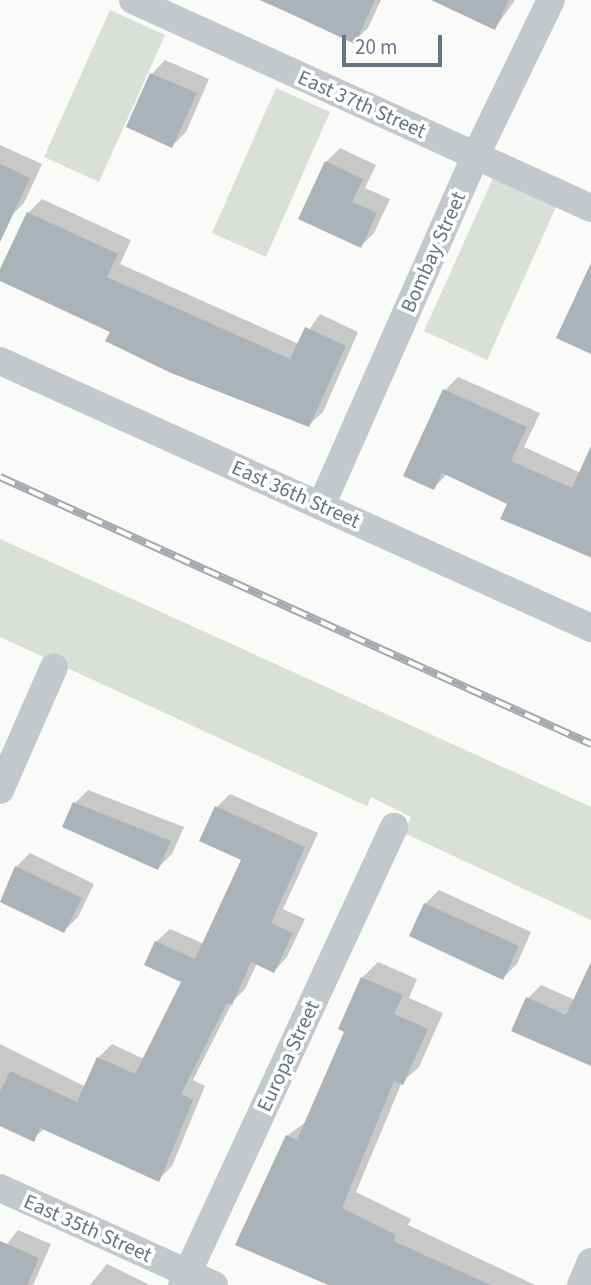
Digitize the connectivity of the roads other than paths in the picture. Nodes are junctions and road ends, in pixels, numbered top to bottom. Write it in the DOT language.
graph roads {
  1 [pos="133,0"];
  2 [pos="551,0"];
  3 [pos="476,155"];
  4 [pos="591,208"];
  5 [pos="0,361"];
  6 [pos="321,506"];
  7 [pos="591,628"];
  8 [pos="54,667"];
  9 [pos="0,790"];
  10 [pos="394,827"];
  11 [pos="0,1188"];
  12 [pos="591,1262"];
  13 [pos="185,1279"];
  14 [pos="214,1285"];
  15 [pos="581,1285"];
  1 -- 3 [label="street, East 37th Street"];
  2 -- 3 [label="street, Bombay Street"];
  3 -- 4 [label="street, East 37th Street"];
  3 -- 6 [label="street, Bombay Street"];
  5 -- 6 [label="street, East 36th Street"];
  6 -- 7 [label="street, East 36th Street"];
  8 -- 9 [label="street"];
  10 -- 13 [label="street, Europa Street"];
  11 -- 13 [label="street, East 35th Street"];
  12 -- 15 [label="street"];
  13 -- 14 [label="street, East 35th Street"];
}
